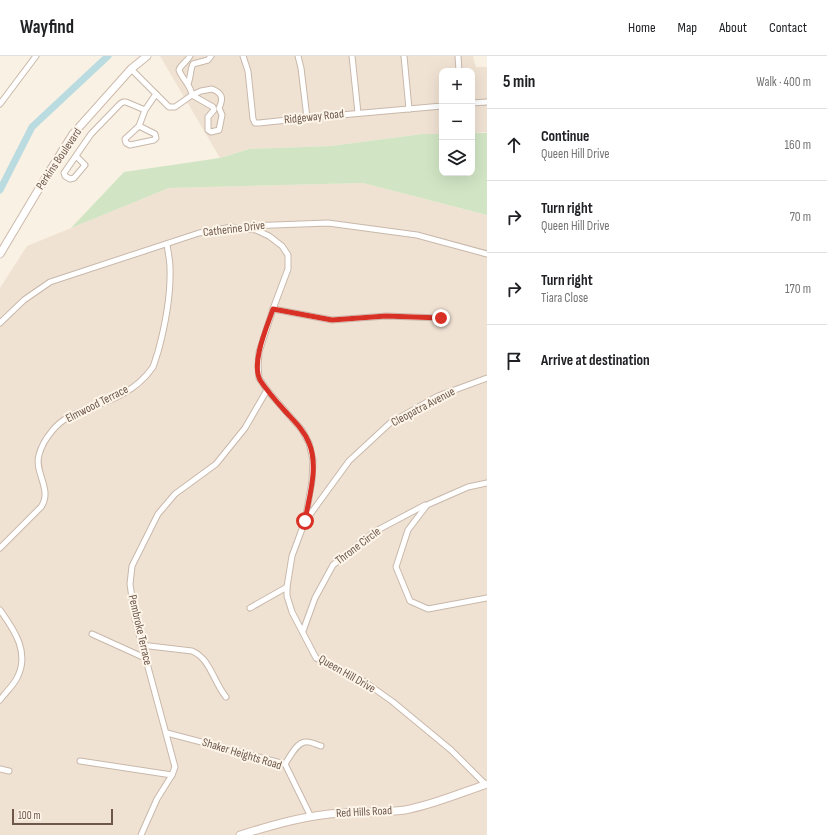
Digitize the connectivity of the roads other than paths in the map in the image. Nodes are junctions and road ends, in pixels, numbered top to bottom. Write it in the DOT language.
graph roads {
  1 [pos="36,56"];
  2 [pos="147,56"];
  3 [pos="190,56"];
  4 [pos="211,56"];
  5 [pos="243,56"];
  6 [pos="298,56"];
  7 [pos="352,56"];
  8 [pos="404,56"];
  9 [pos="458,56"];
  10 [pos="187,61"];
  11 [pos="193,64"];
  12 [pos="459,68"];
  13 [pos="131,69"];
  14 [pos="188,84"];
  15 [pos="156,94"];
  16 [pos="192,95"];
  17 [pos="487,102"];
  18 [pos="475,103"];
  19 [pos="0,104"];
  20 [pos="439,106"];
  21 [pos="409,109"];
  22 [pos="145,110"];
  23 [pos="358,113"];
  24 [pos="307,118"];
  25 [pos="139,126"];
  26 [pos="76,156"];
  27 [pos="230,227"];
  28 [pos="167,244"];
  29 [pos="0,254"];
  30 [pos="487,254"];
  31 [pos="273,309"];
  32 [pos="441,318"];
  33 [pos="0,323"];
  34 [pos="487,378"];
  35 [pos="267,390"];
  36 [pos="487,483"];
  37 [pos="427,505"];
  38 [pos="305,521"];
  39 [pos="0,548"];
  40 [pos="286,587"];
  41 [pos="487,598"];
  42 [pos="250,608"];
  43 [pos="0,610"];
  44 [pos="303,631"];
  45 [pos="92,634"];
  46 [pos="141,645"];
  47 [pos="145,658"];
  48 [pos="226,697"];
  49 [pos="0,700"];
  50 [pos="167,733"];
  51 [pos="321,746"];
  52 [pos="80,761"];
  53 [pos="285,764"];
  54 [pos="0,768"];
  55 [pos="9,771"];
  56 [pos="172,775"];
  57 [pos="487,784"];
  58 [pos="311,817"];
  59 [pos="140,835"];
  60 [pos="240,835"];
  1 -- 19 [label="street"];
  2 -- 13 [label="main road, Perkins Boulevard"];
  3 -- 10 [label="street"];
  4 -- 11 [label="street"];
  5 -- 24 [label="street, Ridgeway Road"];
  6 -- 24 [label="street"];
  7 -- 23 [label="street"];
  8 -- 21 [label="street"];
  9 -- 12 [label="street"];
  10 -- 11 [label="street"];
  10 -- 14 [label="street"];
  11 -- 14 [label="street"];
  13 -- 15 [label="street"];
  13 -- 29 [label="main road, Perkins Boulevard"];
  14 -- 16 [label="street"];
  15 -- 16 [label="street"];
  15 -- 22 [label="street"];
  16 -- 16 [label="street"];
  17 -- 18 [label="street"];
  20 -- 21 [label="street, Ridgeway Road"];
  21 -- 23 [label="street, Ridgeway Road"];
  22 -- 25 [label="street"];
  22 -- 26 [label="street"];
  23 -- 24 [label="street, Ridgeway Road"];
  25 -- 25 [label="street"];
  26 -- 26 [label="street"];
  27 -- 28 [label="street, Catherine Drive"];
  27 -- 30 [label="street, Catherine Drive"];
  27 -- 31 [label="street, Queen Hill Drive"];
  28 -- 33 [label="street, Catherine Drive"];
  28 -- 39 [label="street, Elmwood Terrace"];
  31 -- 32 [label="street"];
  31 -- 35 [label="street, Queen Hill Drive"];
  34 -- 38 [label="street, Cleopatra Avenue"];
  35 -- 38 [label="street, Queen Hill Drive"];
  35 -- 46 [label="street, Pembroke Terrace"];
  36 -- 37 [label="street, Throne Circle"];
  37 -- 41 [label="street, Throne Circle"];
  37 -- 44 [label="street, Throne Circle"];
  38 -- 40 [label="street, Queen Hill Drive"];
  40 -- 42 [label="street"];
  40 -- 44 [label="street, Queen Hill Drive"];
  43 -- 49 [label="street"];
  44 -- 57 [label="street, Queen Hill Drive"];
  45 -- 47 [label="street"];
  46 -- 47 [label="street, Pembroke Terrace"];
  46 -- 48 [label="street"];
  47 -- 50 [label="street, Pembroke Terrace"];
  50 -- 53 [label="street, Shaker Heights Road"];
  50 -- 56 [label="street, Pembroke Terrace"];
  51 -- 53 [label="street"];
  52 -- 56 [label="street"];
  53 -- 58 [label="street, Shaker Heights Road"];
  54 -- 55 [label="street"];
  56 -- 59 [label="street"];
  57 -- 58 [label="main road, Red Hills Road"];
  58 -- 60 [label="main road, Red Hills Road"];
}
